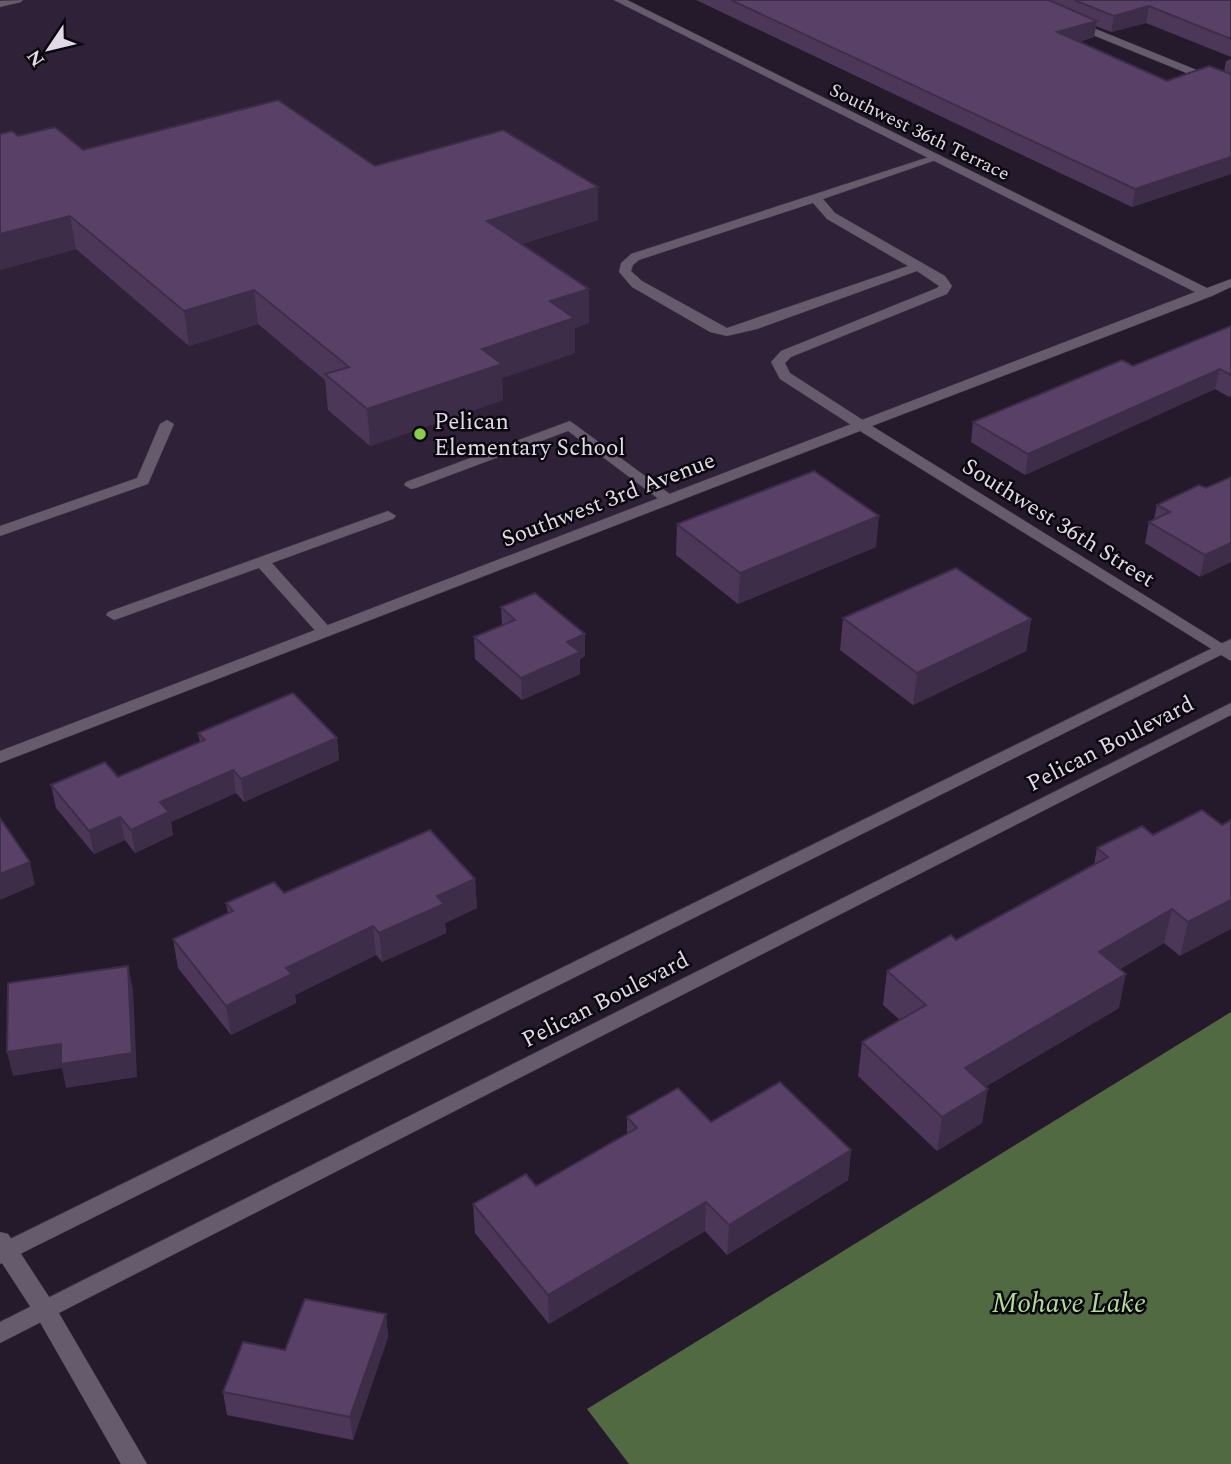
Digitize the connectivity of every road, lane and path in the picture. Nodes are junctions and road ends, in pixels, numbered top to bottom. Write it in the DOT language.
graph roads {
  1 [pos="18,0"];
  2 [pos="618,0"];
  3 [pos="0,4"];
  4 [pos="1067,21"];
  5 [pos="1231,89"];
  6 [pos="936,158"];
  7 [pos="815,198"];
  8 [pos="917,267"];
  9 [pos="1231,283"];
  10 [pos="1207,293"];
  11 [pos="167,424"];
  12 [pos="864,427"];
  13 [pos="411,485"];
  14 [pos="669,500"];
  15 [pos="388,516"];
  16 [pos="0,531"];
  17 [pos="262,561"];
  18 [pos="114,615"];
  19 [pos="325,632"];
  20 [pos="1227,649"];
  21 [pos="1231,708"];
  22 [pos="0,757"];
  23 [pos="2,1249"];
  24 [pos="45,1310"];
  25 [pos="0,1333"];
  26 [pos="134,1464"];
  1 -- 3 [label="street"];
  2 -- 6 [label="street, Southwest 36th Terrace"];
  4 -- 5 [label="street"];
  6 -- 7 [label="street"];
  6 -- 10 [label="street, Southwest 36th Terrace"];
  7 -- 8 [label="street"];
  7 -- 8 [label="street"];
  8 -- 12 [label="street, Southwest 36th Street"];
  9 -- 10 [label="street, Southwest 3rd Avenue"];
  10 -- 12 [label="street, Southwest 3rd Avenue"];
  11 -- 16 [label="street"];
  12 -- 14 [label="street, Southwest 3rd Avenue"];
  12 -- 20 [label="street, Southwest 36th Street"];
  13 -- 14 [label="street"];
  14 -- 19 [label="street, Southwest 3rd Avenue"];
  15 -- 17 [label="street"];
  17 -- 18 [label="street"];
  17 -- 19 [label="street"];
  19 -- 22 [label="street, Southwest 3rd Avenue"];
  20 -- 23 [label="street, Pelican Boulevard"];
  21 -- 24 [label="street, Pelican Boulevard"];
  23 -- 24 [label="street"];
  24 -- 25 [label="street, Pelican Boulevard"];
  24 -- 26 [label="street"];
}
